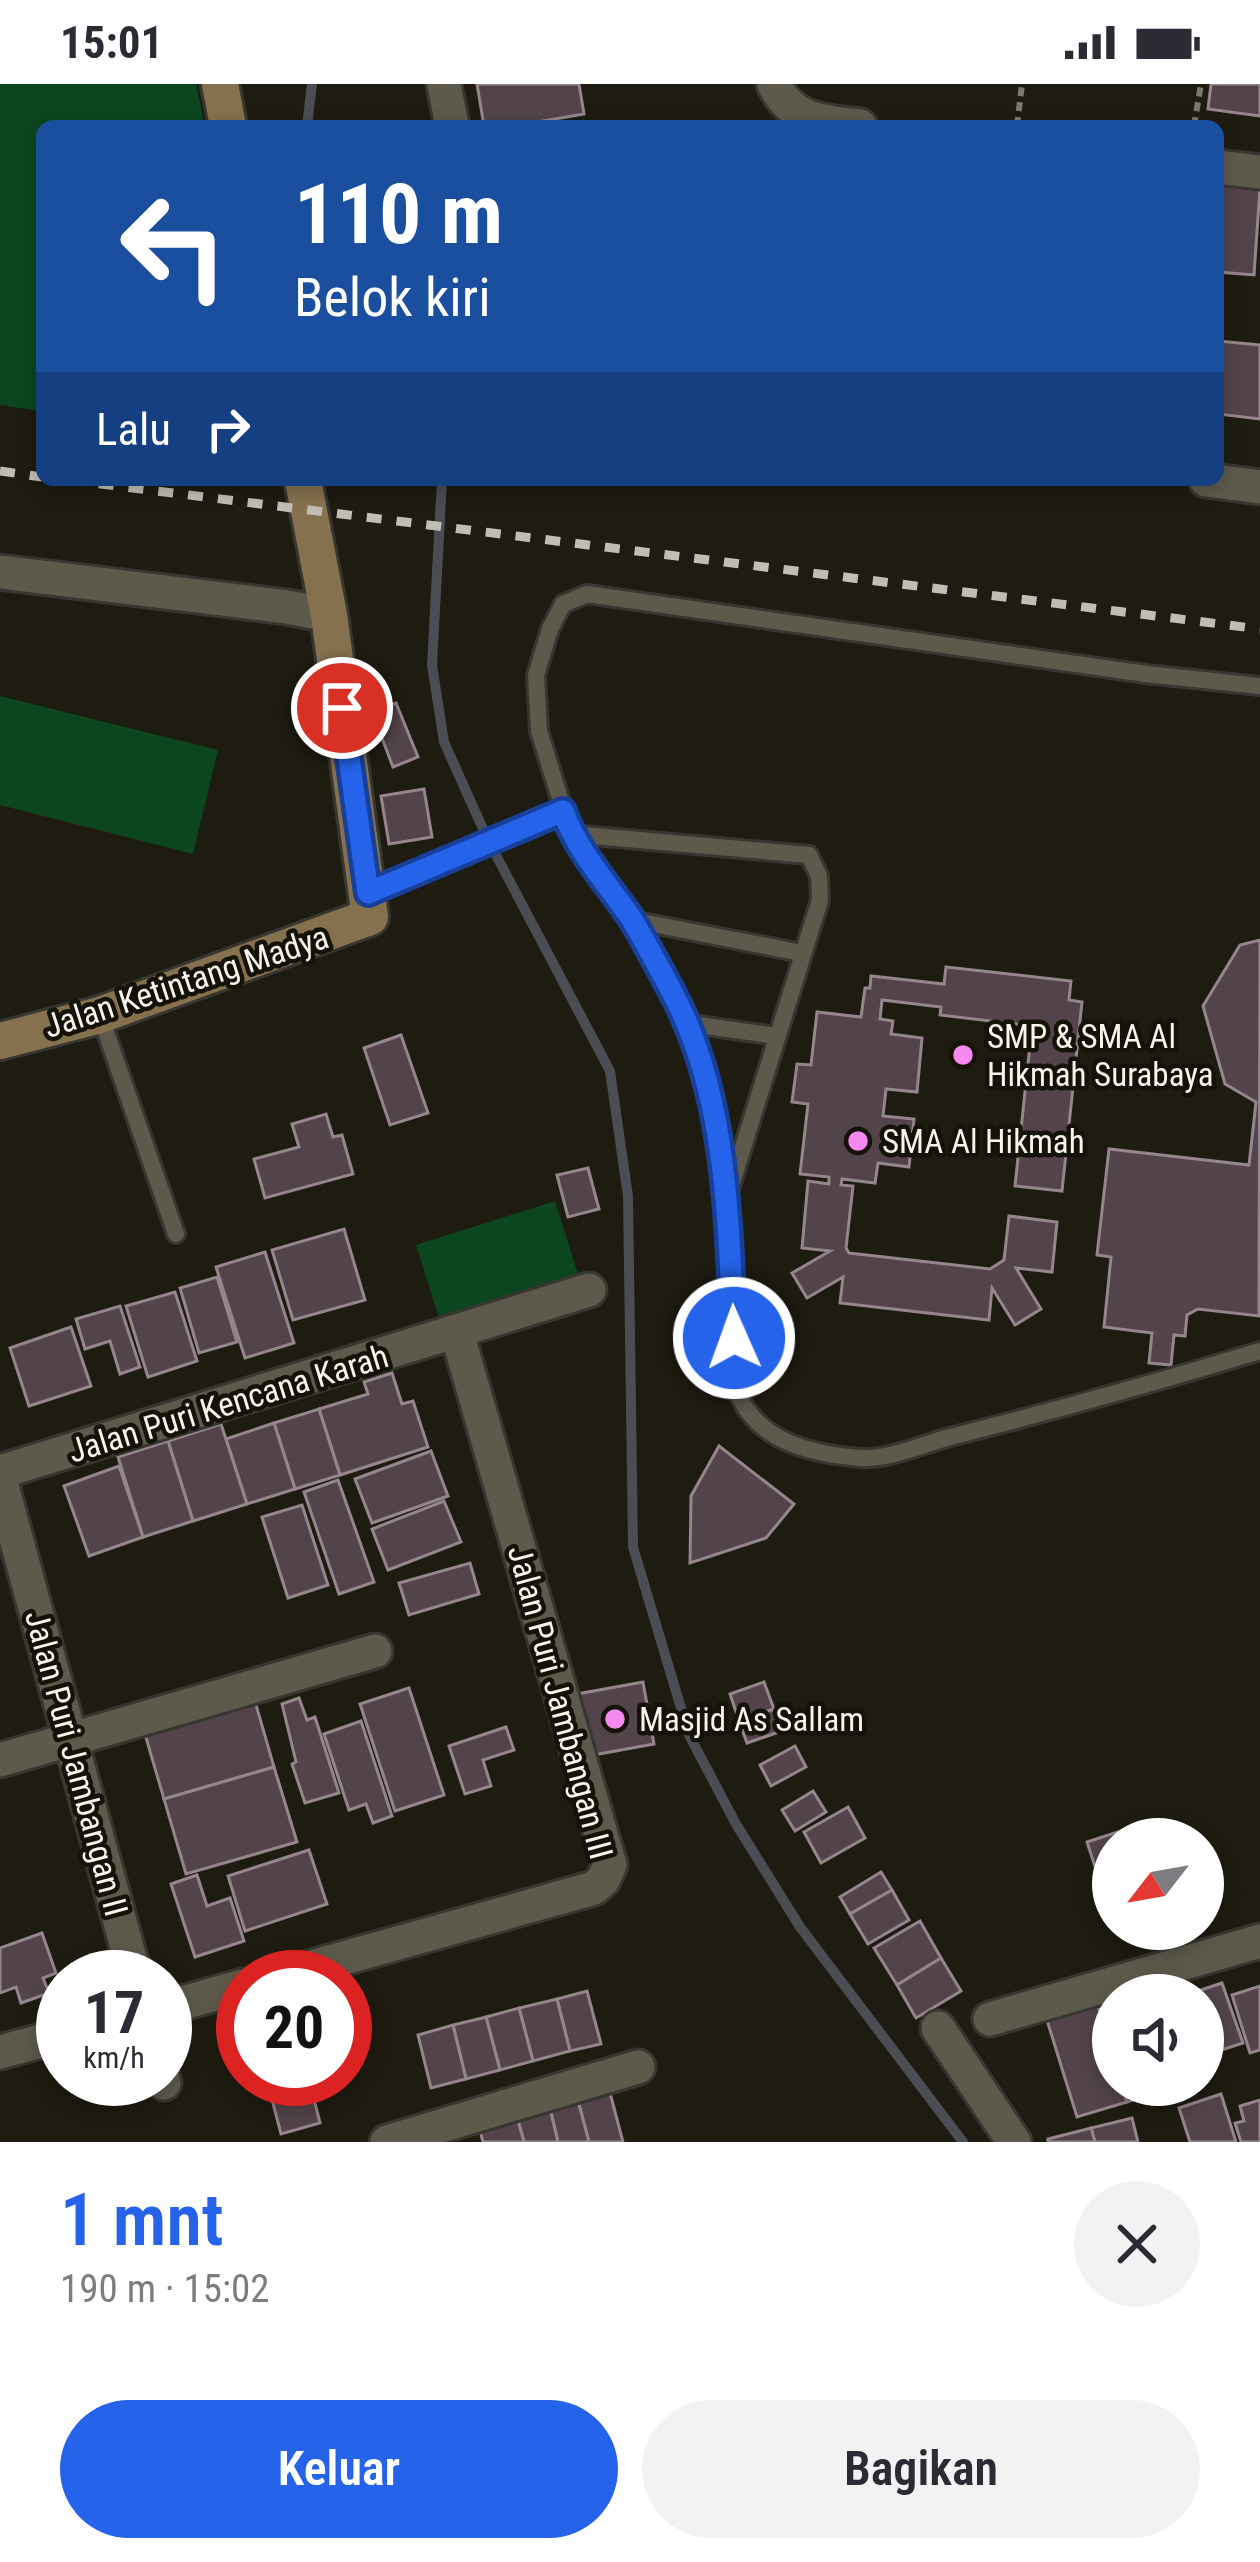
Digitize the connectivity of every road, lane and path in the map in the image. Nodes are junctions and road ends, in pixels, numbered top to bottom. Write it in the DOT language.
graph roads {
  1 [pos="220,84"];
  2 [pos="443,84"];
  3 [pos="774,84"];
  4 [pos="1022,84"];
  5 [pos="1201,84"];
  6 [pos="227,120"];
  7 [pos="451,120"];
  8 [pos="811,120"];
  9 [pos="1018,120"];
  10 [pos="1195,120"];
  11 [pos="1224,168"];
  12 [pos="1260,172"];
  13 [pos="1224,483"];
  14 [pos="303,486"];
  15 [pos="1260,488"];
  16 [pos="0,572"];
  17 [pos="329,615"];
  18 [pos="1260,686"];
  19 [pos="563,811"];
  20 [pos="571,834"];
  21 [pos="369,905"];
  22 [pos="632,920"];
  23 [pos="802,953"];
  24 [pos="100,1015"];
  25 [pos="685,1023"];
  26 [pos="776,1036"];
  27 [pos="0,1041"];
  28 [pos="728,1196"];
  29 [pos="176,1234"];
  30 [pos="589,1290"];
  31 [pos="457,1333"];
  32 [pos="1260,1351"];
  33 [pos="0,1476"];
  34 [pos="375,1651"];
  35 [pos="71,1739"];
  36 [pos="0,1760"];
  37 [pos="1260,1940"];
  38 [pos="128,1950"];
  39 [pos="372,1950"];
  40 [pos="990,2019"];
  41 [pos="938,2028"];
  42 [pos="36,2043"];
  43 [pos="0,2052"];
  44 [pos="638,2067"];
  45 [pos="387,2142"];
  46 [pos="1014,2142"];
  1 -- 6 [label="street"];
  2 -- 7 [label="street"];
  3 -- 8 [label="street"];
  4 -- 9 [label="path"];
  5 -- 10 [label="path"];
  11 -- 12 [label="street"];
  13 -- 15 [label="street"];
  14 -- 17 [label="street"];
  16 -- 17 [label="street"];
  17 -- 21 [label="street"];
  18 -- 19 [label="lane"];
  19 -- 20 [label="lane"];
  19 -- 21 [label="lane"];
  20 -- 22 [label="lane"];
  20 -- 23 [label="lane"];
  21 -- 24 [label="street, Jalan Ketintang Madya"];
  22 -- 23 [label="lane"];
  22 -- 25 [label="lane"];
  23 -- 26 [label="lane"];
  24 -- 27 [label="street, Jalan Ketintang Madya"];
  24 -- 29 [label="lane"];
  25 -- 26 [label="lane"];
  25 -- 28 [label="lane"];
  26 -- 28 [label="lane"];
  28 -- 32 [label="lane"];
  30 -- 31 [label="street, Jalan Puri Kencana Karah"];
  31 -- 33 [label="street, Jalan Puri Kencana Karah"];
  31 -- 39 [label="street, Jalan Puri Jambangan III"];
  33 -- 35 [label="street, Jalan Puri Jambangan II"];
  34 -- 35 [label="street"];
  35 -- 36 [label="street"];
  35 -- 38 [label="street, Jalan Puri Jambangan II"];
  37 -- 40 [label="street"];
  41 -- 46 [label="street"];
  42 -- 43 [label="street"];
  44 -- 45 [label="street"];
}
